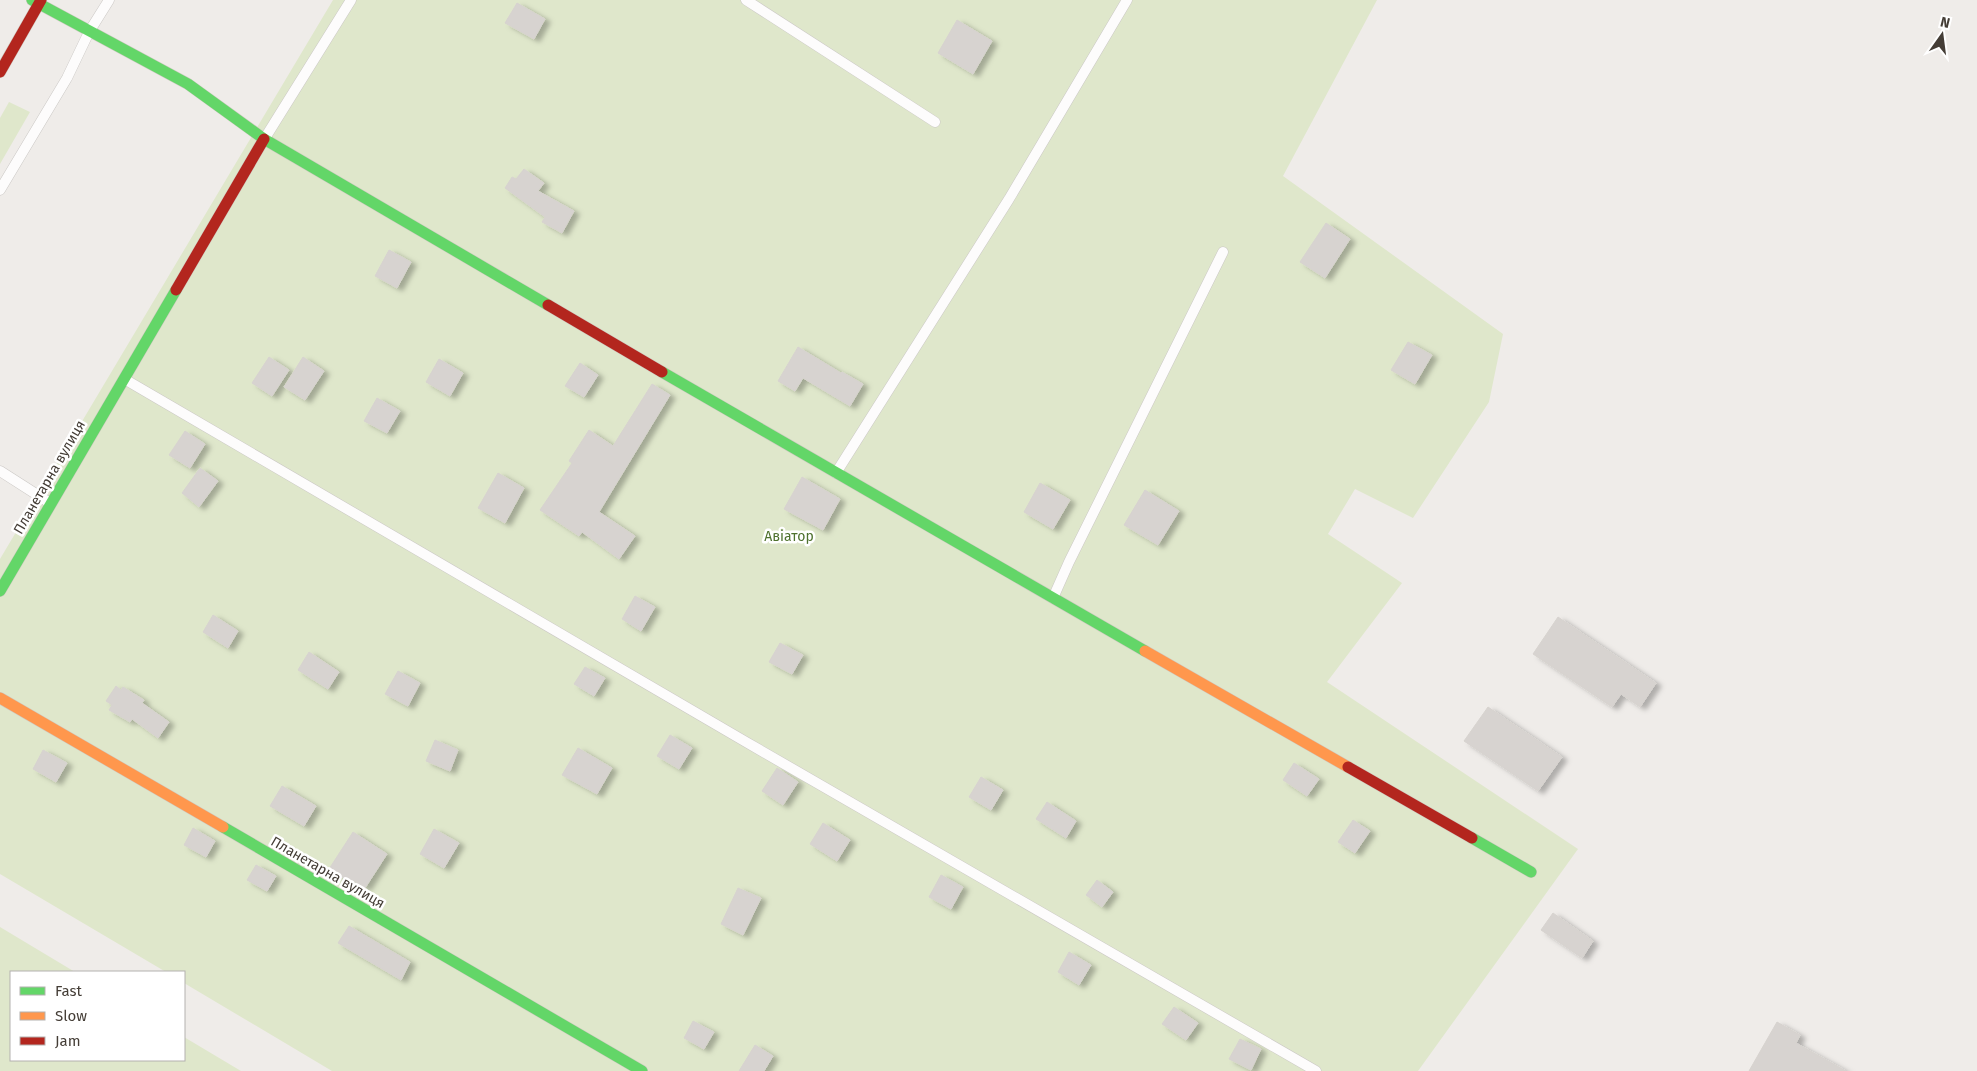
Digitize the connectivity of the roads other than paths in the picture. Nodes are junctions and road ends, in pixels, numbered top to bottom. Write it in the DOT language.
graph roads {
  1 [pos="109,0"];
  2 [pos="351,0"];
  3 [pos="746,0"];
  4 [pos="1127,0"];
  5 [pos="37,1"];
  6 [pos="89,32"];
  7 [pos="0,72"];
  8 [pos="935,122"];
  9 [pos="264,139"];
  10 [pos="0,190"];
  11 [pos="1222,252"];
  12 [pos="123,378"];
  13 [pos="0,471"];
  14 [pos="836,474"];
  15 [pos="51,504"];
  16 [pos="0,591"];
  17 [pos="1053,599"];
  18 [pos="0,698"];
  19 [pos="1531,872"];
  20 [pos="642,1071"];
  21 [pos="1316,1071"];
  1 -- 6 [label="lane"];
  2 -- 9 [label="lane"];
  3 -- 8 [label="lane"];
  4 -- 14 [label="lane"];
  5 -- 6 [label="street"];
  5 -- 7 [label="street"];
  6 -- 9 [label="street"];
  6 -- 10 [label="lane"];
  9 -- 12 [label="street, Планетарна вулиця"];
  9 -- 14 [label="street"];
  11 -- 17 [label="lane"];
  12 -- 15 [label="street, Планетарна вулиця"];
  12 -- 21 [label="lane"];
  13 -- 15 [label="lane"];
  14 -- 17 [label="street"];
  15 -- 16 [label="street, Планетарна вулиця"];
  17 -- 19 [label="street"];
  18 -- 20 [label="street, Планетарна вулиця"];
}
